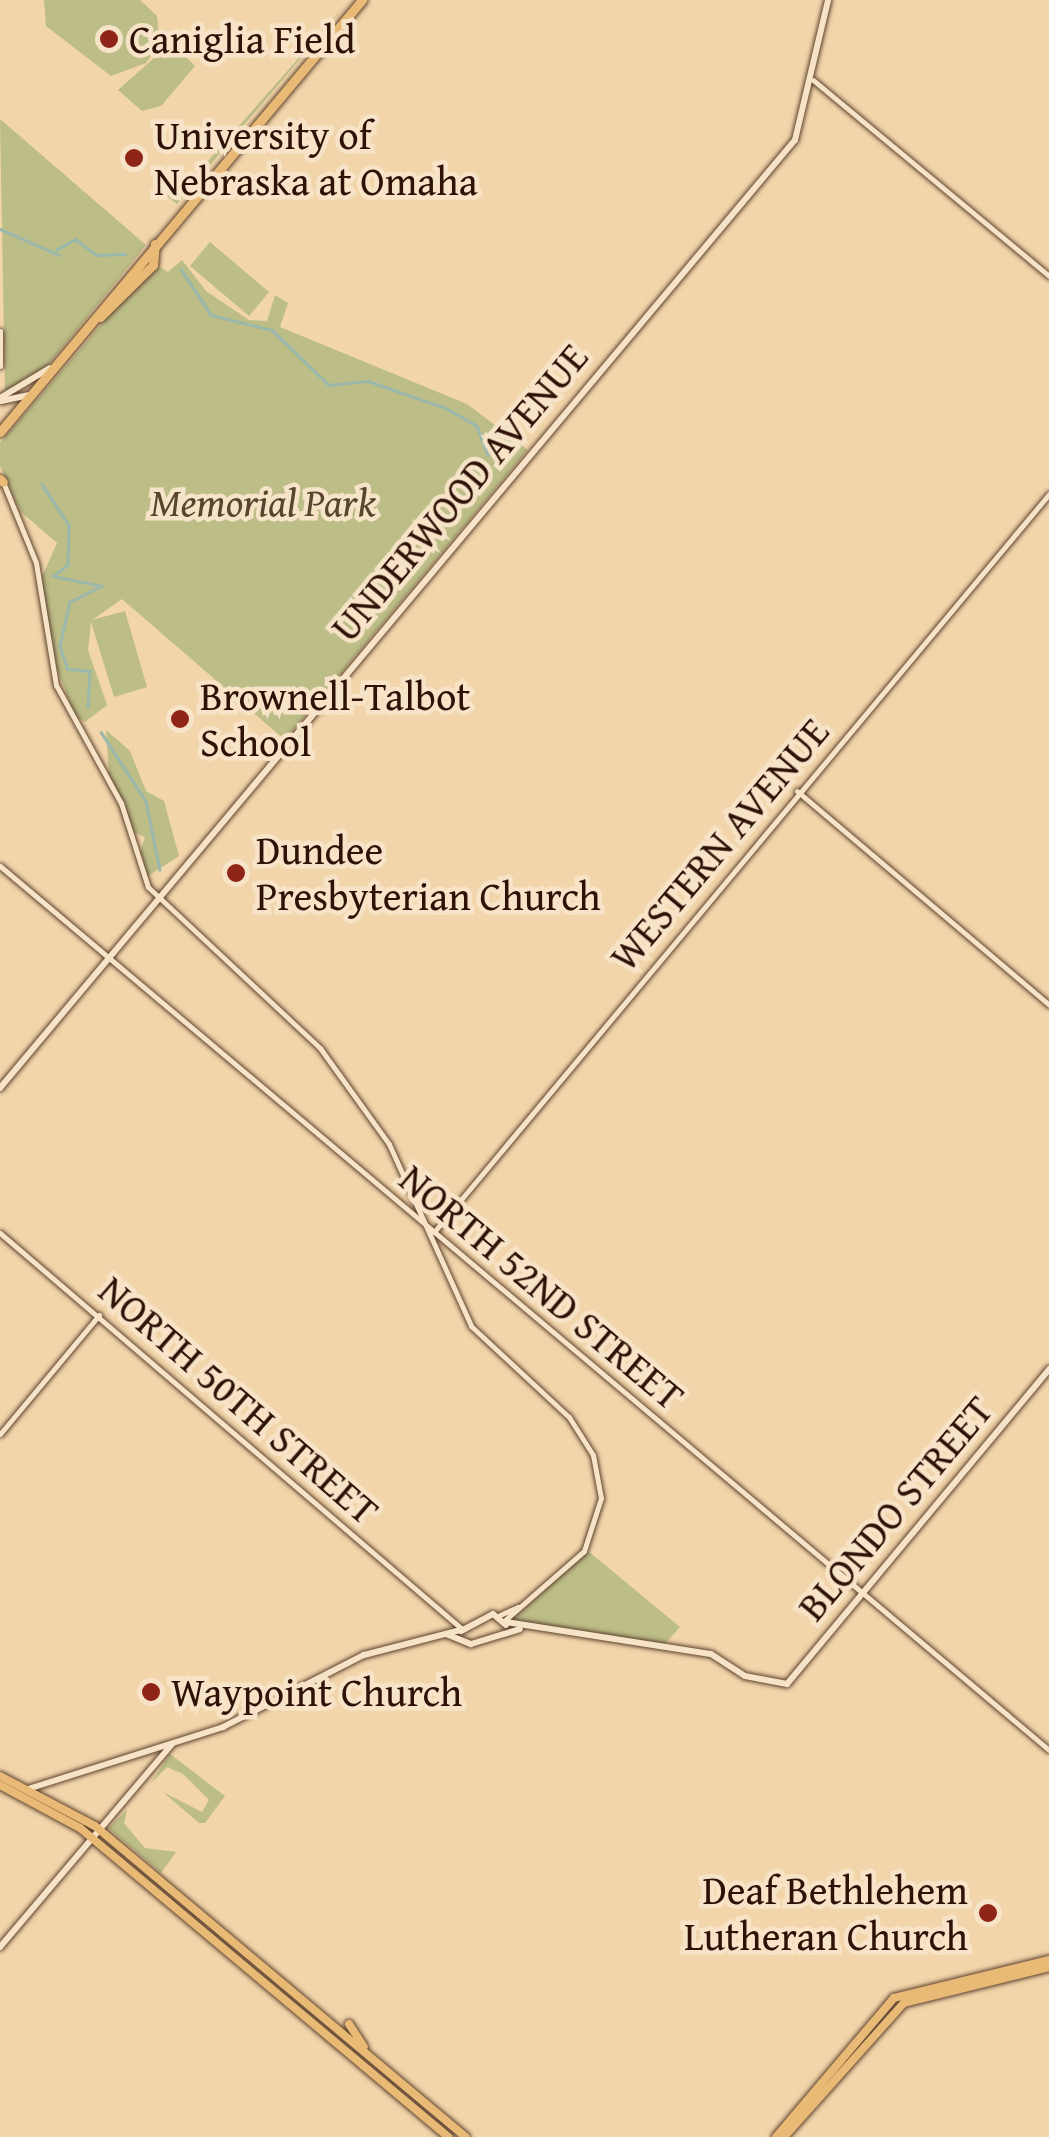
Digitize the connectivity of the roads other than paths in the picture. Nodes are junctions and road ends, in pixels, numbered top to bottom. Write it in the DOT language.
graph roads {
  1 [pos="362,0"];
  2 [pos="828,0"];
  3 [pos="813,80"];
  4 [pos="1049,276"];
  5 [pos="0,332"];
  6 [pos="58,361"];
  7 [pos="0,366"];
  8 [pos="30,395"];
  9 [pos="0,400"];
  10 [pos="0,432"];
  11 [pos="1,479"];
  12 [pos="1049,494"];
  13 [pos="798,791"];
  14 [pos="0,866"];
  15 [pos="157,900"];
  16 [pos="109,958"];
  17 [pos="1049,1004"];
  18 [pos="0,1088"];
  19 [pos="434,1232"];
  20 [pos="0,1233"];
  21 [pos="99,1315"];
  22 [pos="1049,1369"];
  23 [pos="0,1434"];
  24 [pos="863,1594"];
  25 [pos="504,1619"];
  26 [pos="526,1629"];
  27 [pos="463,1630"];
  28 [pos="502,1632"];
  29 [pos="173,1744"];
  30 [pos="1049,1750"];
  31 [pos="0,1776"];
  32 [pos="0,1785"];
  33 [pos="28,1789"];
  34 [pos="100,1830"];
  35 [pos="93,1839"];
  36 [pos="0,1947"];
  37 [pos="1049,1964"];
  38 [pos="348,2024"];
  39 [pos="376,2062"];
  40 [pos="448,2137"];
  41 [pos="466,2137"];
  42 [pos="780,2137"];
  1 -- 6 [label="highway"];
  2 -- 3 [label="main road, UNDERWOOD AVENUE"];
  3 -- 4 [label="street"];
  3 -- 15 [label="main road, UNDERWOOD AVENUE"];
  5 -- 7 [label="street"];
  6 -- 8 [label="highway"];
  6 -- 9 [label="main road"];
  8 -- 9 [label="main road"];
  8 -- 10 [label="highway"];
  11 -- 15 [label="street"];
  12 -- 13 [label="street, WESTERN AVENUE"];
  13 -- 17 [label="street"];
  13 -- 19 [label="street, WESTERN AVENUE"];
  14 -- 16 [label="street, NORTH 52ND STREET"];
  15 -- 16 [label="main road, UNDERWOOD AVENUE"];
  15 -- 19 [label="street"];
  16 -- 18 [label="main road, UNDERWOOD AVENUE"];
  16 -- 19 [label="street, NORTH 52ND STREET"];
  19 -- 24 [label="street, NORTH 52ND STREET"];
  19 -- 25 [label="street"];
  20 -- 21 [label="street, NORTH 50TH STREET"];
  21 -- 23 [label="street"];
  21 -- 27 [label="street, NORTH 50TH STREET"];
  22 -- 24 [label="main road, BLONDO STREET"];
  24 -- 26 [label="main road, BLONDO STREET"];
  24 -- 30 [label="street, NORTH 52ND STREET"];
  25 -- 26 [label="main road"];
  25 -- 27 [label="main road"];
  25 -- 28 [label="main road"];
  26 -- 28 [label="main road"];
  27 -- 28 [label="main road"];
  27 -- 29 [label="main road"];
  29 -- 33 [label="main road"];
  29 -- 34 [label="main road"];
  31 -- 33 [label="main road"];
  32 -- 35 [label="main road"];
  33 -- 34 [label="main road"];
  34 -- 35 [label="main road"];
  34 -- 39 [label="main road"];
  35 -- 36 [label="main road"];
  35 -- 40 [label="main road"];
  37 -- 42 [label="main road"];
  38 -- 39 [label="main road"];
  39 -- 41 [label="main road"];
}
